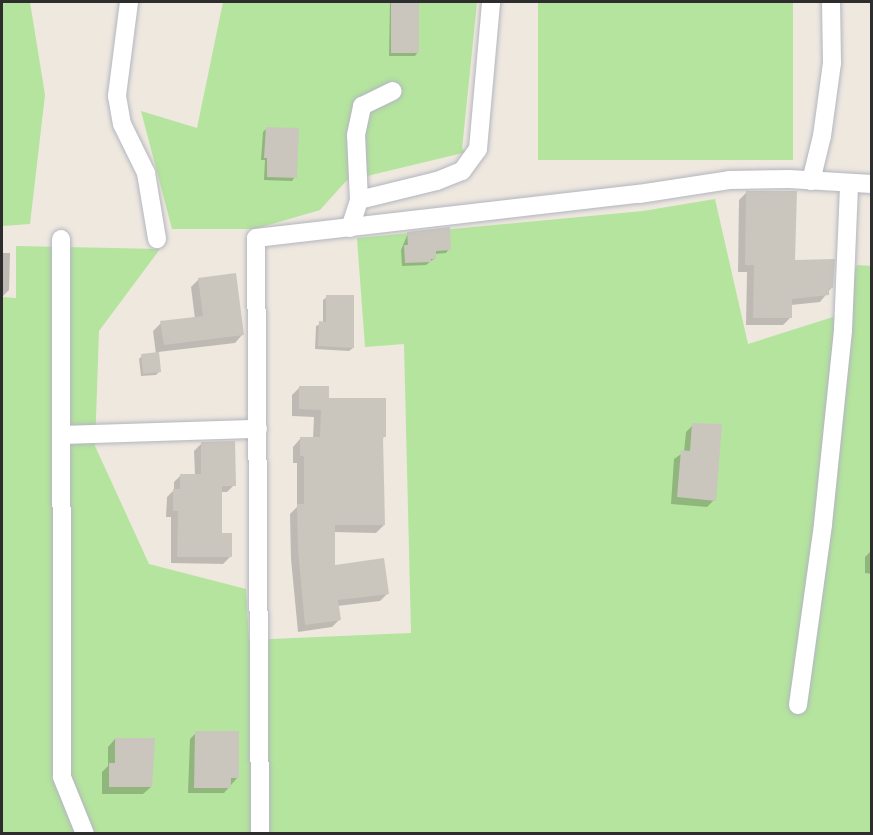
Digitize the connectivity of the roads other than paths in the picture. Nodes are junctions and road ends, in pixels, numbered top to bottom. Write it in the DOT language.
graph roads {
  1 [pos="129,2"];
  2 [pos="491,2"];
  3 [pos="831,2"];
  4 [pos="393,91"];
  5 [pos="811,181"];
  6 [pos="849,184"];
  7 [pos="872,184"];
  8 [pos="359,200"];
  9 [pos="350,228"];
  10 [pos="62,239"];
  11 [pos="157,239"];
  12 [pos="258,429"];
  13 [pos="63,435"];
  14 [pos="798,705"];
  15 [pos="85,834"];
  16 [pos="260,834"];
  1 -- 11 [label="street"];
  2 -- 8 [label="street"];
  3 -- 5 [label="street"];
  4 -- 8 [label="street"];
  5 -- 6 [label="street"];
  5 -- 9 [label="street"];
  6 -- 7 [label="street"];
  6 -- 14 [label="street"];
  8 -- 9 [label="street"];
  9 -- 12 [label="street"];
  10 -- 13 [label="street"];
  12 -- 13 [label="street"];
  12 -- 16 [label="street"];
  13 -- 15 [label="street"];
}
